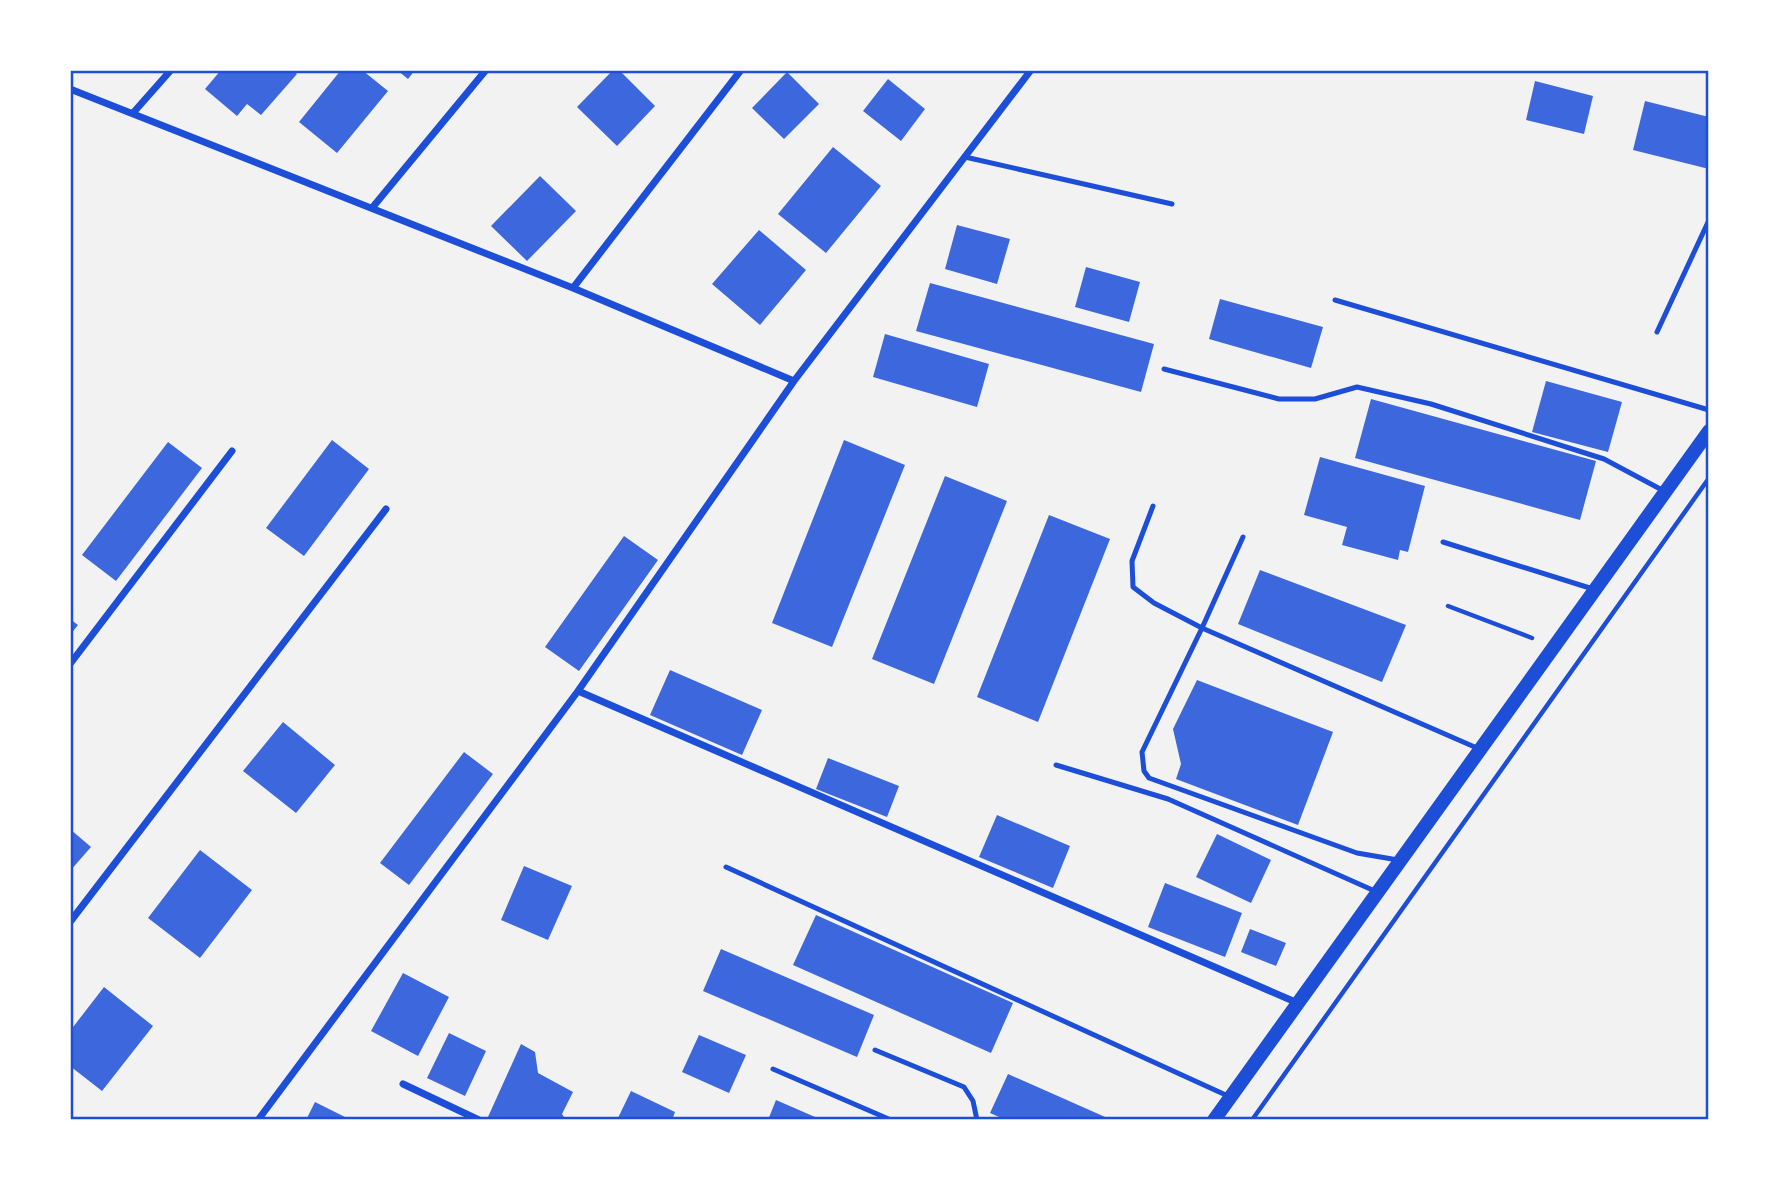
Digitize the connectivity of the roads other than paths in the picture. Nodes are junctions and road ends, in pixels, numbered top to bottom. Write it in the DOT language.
graph roads {
  1 [pos="171,70"];
  2 [pos="486,70"];
  3 [pos="741,70"];
  4 [pos="1031,70"];
  5 [pos="70,89"];
  6 [pos="133,113"];
  7 [pos="965,157"];
  8 [pos="1172,204"];
  9 [pos="372,208"];
  10 [pos="1709,220"];
  11 [pos="573,288"];
  12 [pos="1335,300"];
  13 [pos="1657,332"];
  14 [pos="1164,369"];
  15 [pos="794,381"];
  16 [pos="1709,410"];
  17 [pos="1709,431"];
  18 [pos="232,451"];
  19 [pos="1666,492"];
  20 [pos="1153,506"];
  21 [pos="386,509"];
  22 [pos="1243,537"];
  23 [pos="1443,542"];
  24 [pos="1596,590"];
  25 [pos="1202,628"];
  26 [pos="70,664"];
  27 [pos="578,691"];
  28 [pos="1480,750"];
  29 [pos="1056,765"];
  30 [pos="1401,860"];
  31 [pos="726,867"];
  32 [pos="1377,892"];
  33 [pos="70,922"];
  34 [pos="1300,1004"];
  35 [pos="875,1050"];
  36 [pos="773,1069"];
  37 [pos="403,1084"];
  38 [pos="1231,1097"];
  39 [pos="258,1120"];
  40 [pos="479,1120"];
  41 [pos="891,1120"];
  42 [pos="977,1120"];
  43 [pos="1214,1120"];
  1 -- 6 [label="street"];
  2 -- 9 [label="street"];
  3 -- 11 [label="street"];
  4 -- 7 [label="street"];
  5 -- 6 [label="street"];
  6 -- 9 [label="street"];
  7 -- 8 [label="lane"];
  7 -- 15 [label="street"];
  9 -- 11 [label="street"];
  10 -- 13 [label="lane"];
  11 -- 15 [label="street"];
  12 -- 16 [label="lane"];
  14 -- 19 [label="lane"];
  15 -- 27 [label="street"];
  17 -- 19 [label="main road"];
  18 -- 26 [label="street"];
  19 -- 24 [label="main road"];
  20 -- 25 [label="lane"];
  21 -- 33 [label="street"];
  22 -- 25 [label="lane"];
  23 -- 24 [label="lane"];
  24 -- 28 [label="main road"];
  25 -- 28 [label="lane"];
  25 -- 30 [label="lane"];
  27 -- 34 [label="street"];
  27 -- 39 [label="street"];
  28 -- 30 [label="main road"];
  29 -- 32 [label="lane"];
  30 -- 32 [label="main road"];
  31 -- 38 [label="lane"];
  32 -- 34 [label="main road"];
  34 -- 38 [label="main road"];
  35 -- 42 [label="lane"];
  36 -- 41 [label="lane"];
  37 -- 40 [label="street"];
  38 -- 43 [label="main road"];
}
